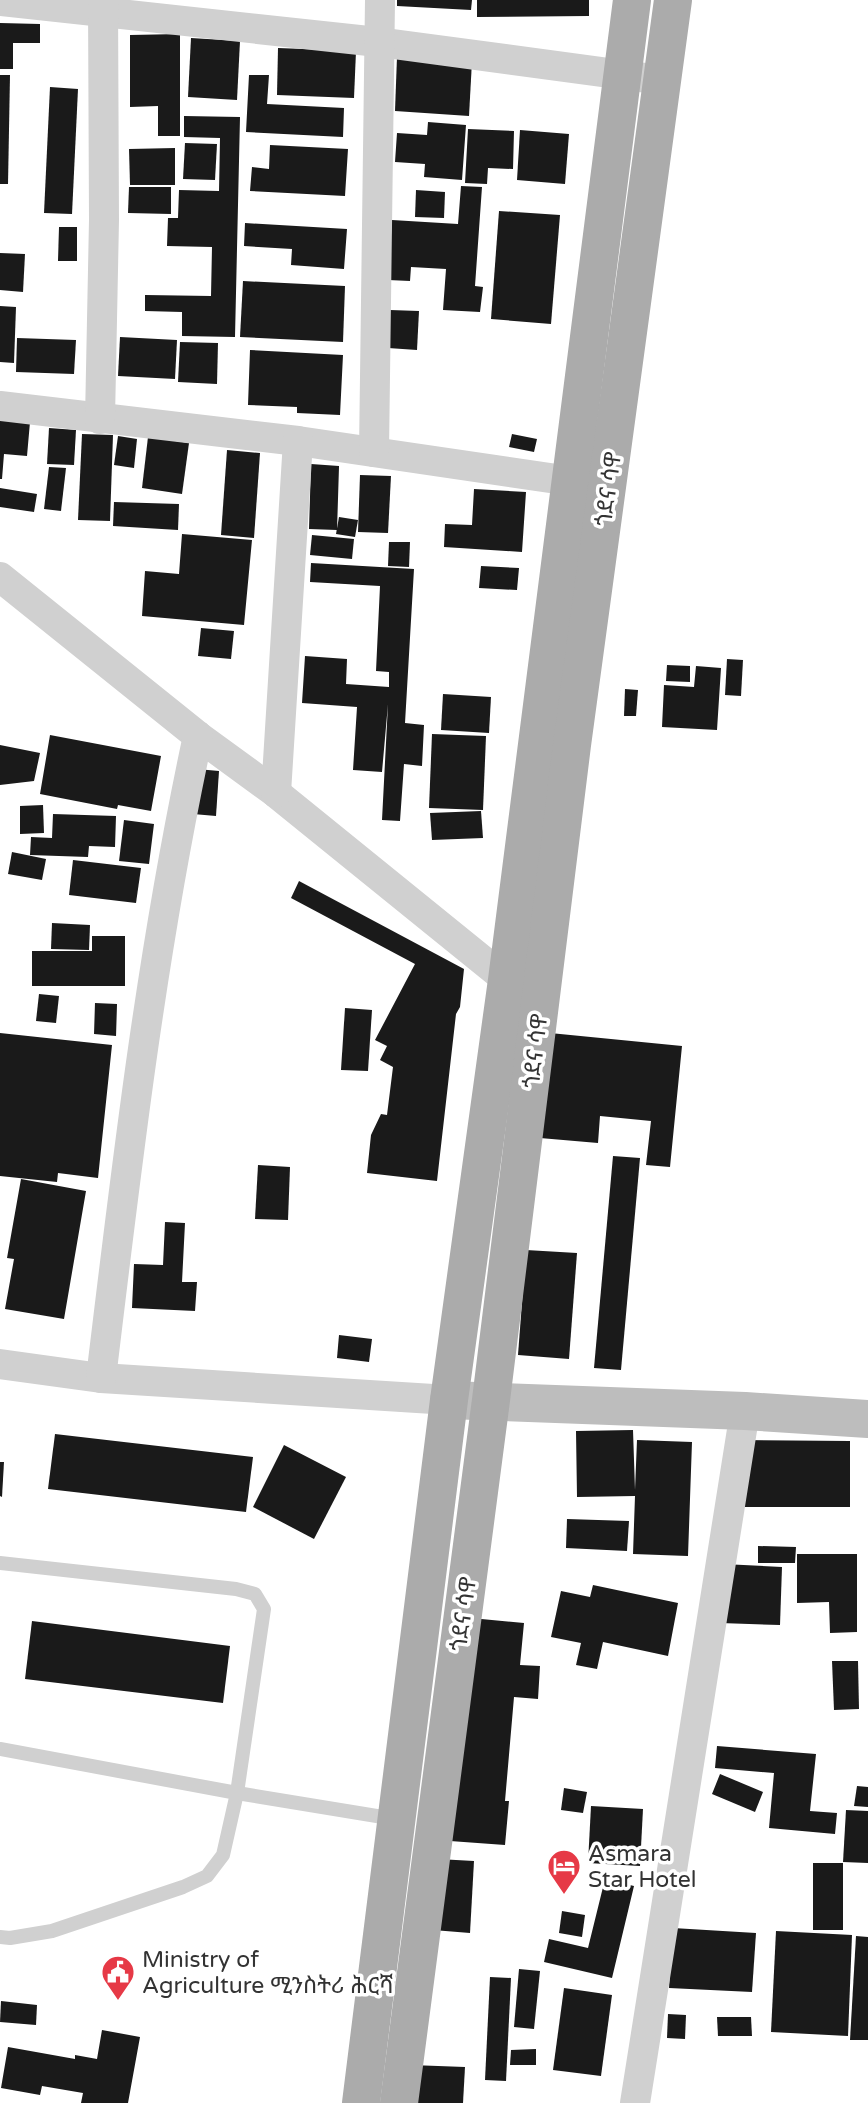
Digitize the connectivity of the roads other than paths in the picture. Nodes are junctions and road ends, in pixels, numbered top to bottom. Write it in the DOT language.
graph roads {
  1 [pos="380,0"];
  2 [pos="632,0"];
  3 [pos="673,0"];
  4 [pos="0,1"];
  5 [pos="103,6"];
  6 [pos="378,42"];
  7 [pos="622,73"];
  8 [pos="661,80"];
  9 [pos="0,406"];
  10 [pos="100,419"];
  11 [pos="298,441"];
  12 [pos="374,452"];
  13 [pos="569,481"];
  14 [pos="608,486"];
  15 [pos="0,577"];
  16 [pos="198,736"];
  17 [pos="276,793"];
  18 [pos="507,980"];
  19 [pos="543,992"];
  20 [pos="0,1364"];
  21 [pos="101,1378"];
  22 [pos="449,1400"];
  23 [pos="491,1401"];
  24 [pos="745,1412"];
  25 [pos="868,1419"];
  26 [pos="0,1563"];
  27 [pos="0,1749"];
  28 [pos="237,1793"];
  29 [pos="415,1822"];
  30 [pos="0,1937"];
  31 [pos="361,2103"];
  32 [pos="399,2103"];
  33 [pos="635,2103"];
  1 -- 6 [label="street"];
  2 -- 7 [label="main road, ጎደና ሳዋ"];
  3 -- 8 [label="main road, ጎደና ሳዋ"];
  4 -- 5 [label="street"];
  5 -- 6 [label="street"];
  5 -- 10 [label="street"];
  6 -- 7 [label="street"];
  6 -- 12 [label="street"];
  7 -- 8 [label="street"];
  7 -- 13 [label="main road, ጎደና ሳዋ"];
  8 -- 14 [label="main road, ጎደና ሳዋ"];
  9 -- 10 [label="street"];
  10 -- 11 [label="street"];
  11 -- 12 [label="street"];
  11 -- 17 [label="street"];
  12 -- 13 [label="street"];
  13 -- 14 [label="street"];
  13 -- 18 [label="main road, ጎደና ሳዋ"];
  14 -- 19 [label="main road, ጎደና ሳዋ"];
  15 -- 16 [label="street"];
  16 -- 17 [label="street"];
  16 -- 21 [label="street"];
  17 -- 18 [label="street"];
  18 -- 19 [label="street"];
  18 -- 22 [label="main road, ጎደና ሳዋ"];
  19 -- 23 [label="main road, ጎደና ሳዋ"];
  20 -- 21 [label="street"];
  21 -- 22 [label="street"];
  22 -- 23 [label="street"];
  22 -- 29 [label="main road, ጎደና ሳዋ"];
  23 -- 24 [label="street"];
  23 -- 29 [label="main road, ጎደና ሳዋ"];
  24 -- 25 [label="street"];
  24 -- 33 [label="street"];
  26 -- 28 [label="lane"];
  27 -- 28 [label="lane"];
  28 -- 29 [label="lane"];
  28 -- 30 [label="lane"];
  29 -- 31 [label="main road, ጎደና ሳዋ"];
  29 -- 32 [label="main road, ጎደና ሳዋ"];
}
